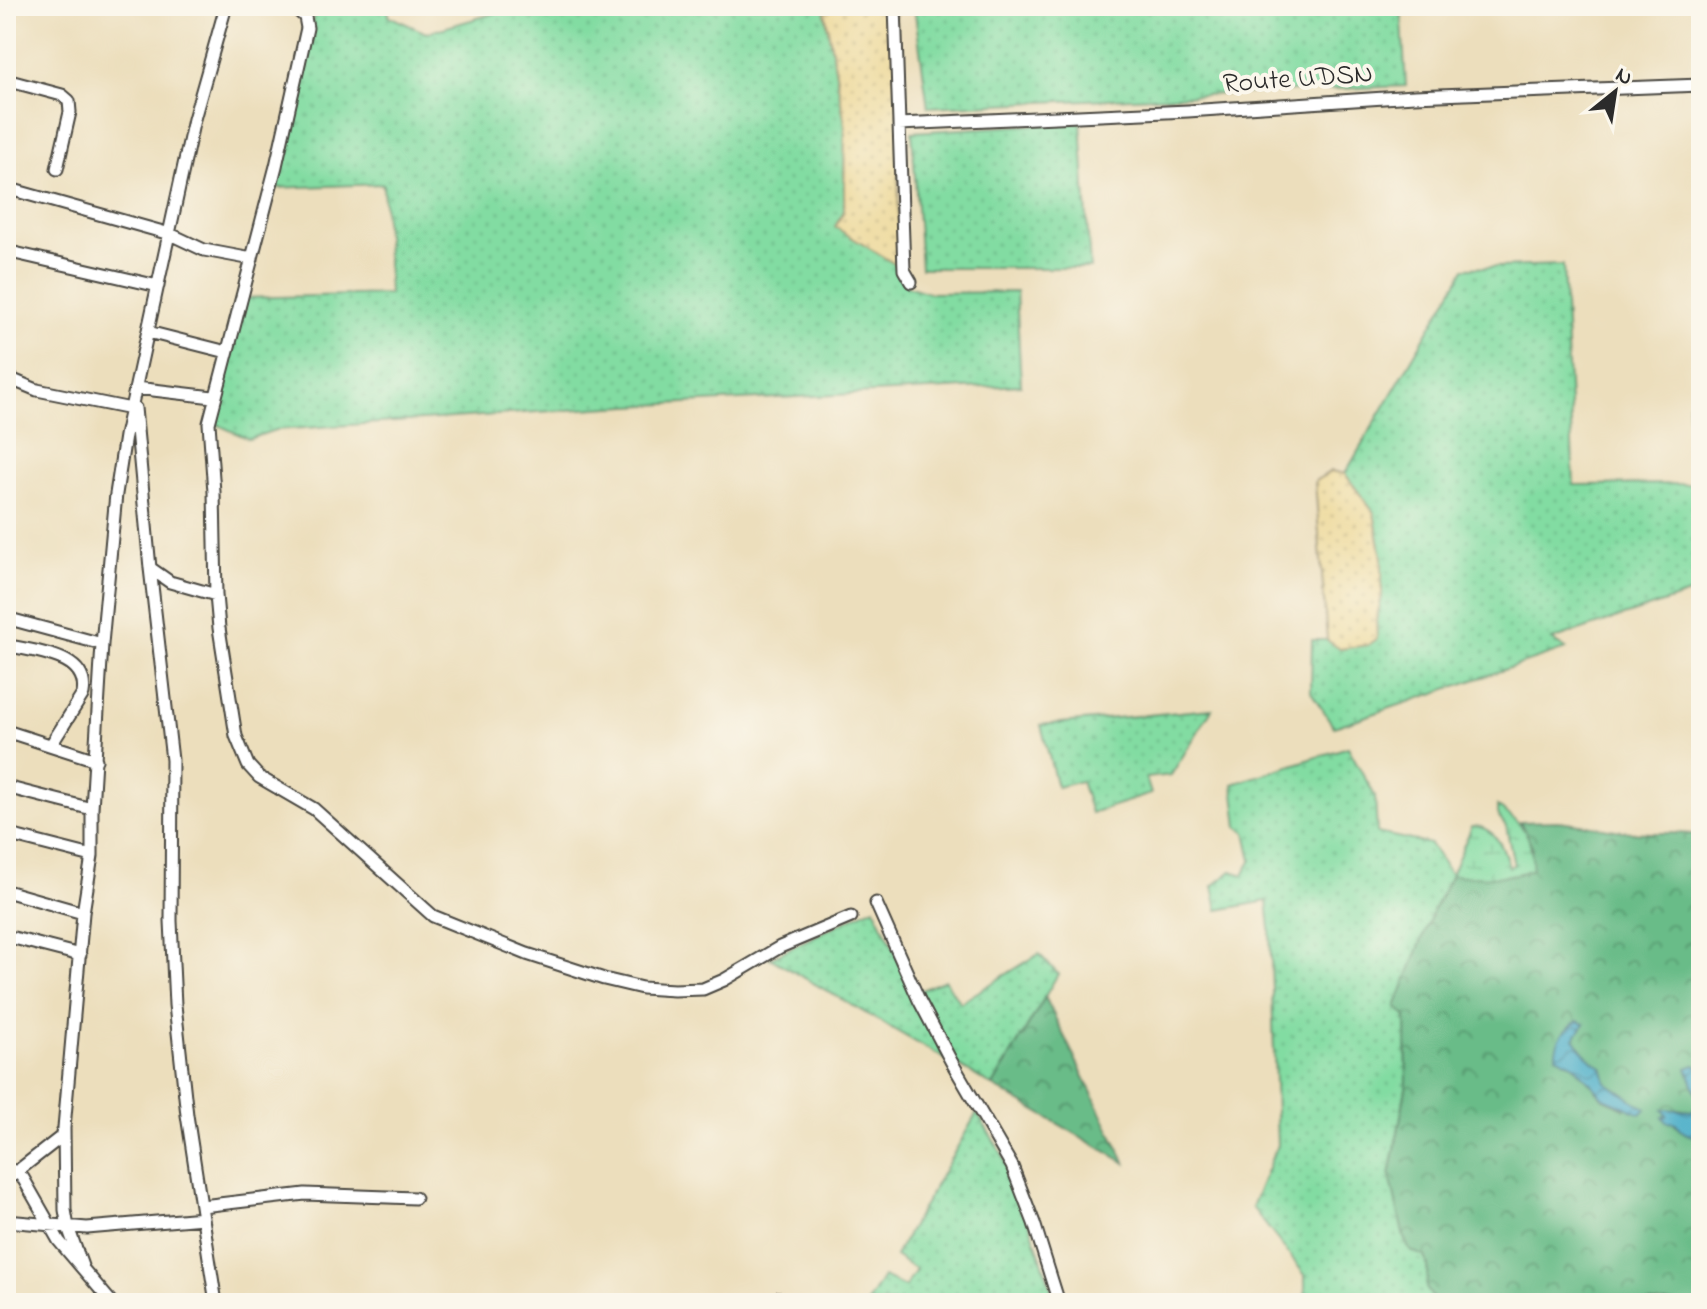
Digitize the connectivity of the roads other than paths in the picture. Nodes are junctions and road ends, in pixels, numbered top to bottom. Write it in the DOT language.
graph roads {
  1 [pos="8,6"];
  2 [pos="226,6"];
  3 [pos="293,6"];
  4 [pos="895,6"];
  5 [pos="6,14"];
  6 [pos="6,80"];
  7 [pos="1701,85"];
  8 [pos="899,124"];
  9 [pos="57,169"];
  10 [pos="6,188"];
  11 [pos="170,234"];
  12 [pos="6,251"];
  13 [pos="252,259"];
  14 [pos="911,282"];
  15 [pos="158,286"];
  16 [pos="148,332"];
  17 [pos="227,352"];
  18 [pos="6,377"];
  19 [pos="135,392"];
  20 [pos="213,397"];
  21 [pos="131,409"];
  22 [pos="150,568"];
  23 [pos="216,595"];
  24 [pos="6,618"];
  25 [pos="102,644"];
  26 [pos="6,645"];
  27 [pos="6,731"];
  28 [pos="51,745"];
  29 [pos="96,760"];
  30 [pos="6,787"];
  31 [pos="92,809"];
  32 [pos="6,834"];
  33 [pos="92,856"];
  34 [pos="6,891"];
  35 [pos="876,903"];
  36 [pos="83,913"];
  37 [pos="851,917"];
  38 [pos="6,936"];
  39 [pos="80,955"];
  40 [pos="64,1128"];
  41 [pos="9,1174"];
  42 [pos="415,1198"];
  43 [pos="202,1212"];
  44 [pos="6,1221"];
  45 [pos="50,1227"];
  46 [pos="68,1227"];
  47 [pos="82,1266"];
  48 [pos="112,1303"];
  49 [pos="216,1303"];
  50 [pos="1059,1303"];
  1 -- 5 [label="street"];
  2 -- 11 [label="street"];
  3 -- 13 [label="street"];
  4 -- 8 [label="street"];
  6 -- 9 [label="street"];
  7 -- 8 [label="street, Route UDSN"];
  8 -- 14 [label="street"];
  10 -- 11 [label="street"];
  11 -- 13 [label="street"];
  11 -- 15 [label="street"];
  12 -- 15 [label="street"];
  13 -- 17 [label="street"];
  15 -- 16 [label="street"];
  16 -- 17 [label="street"];
  16 -- 19 [label="street"];
  17 -- 20 [label="street"];
  18 -- 21 [label="street"];
  19 -- 20 [label="street"];
  19 -- 21 [label="street"];
  19 -- 22 [label="street"];
  20 -- 23 [label="street"];
  21 -- 25 [label="street"];
  22 -- 23 [label="street"];
  22 -- 43 [label="street"];
  23 -- 37 [label="street"];
  24 -- 25 [label="street"];
  25 -- 29 [label="street"];
  26 -- 28 [label="street"];
  27 -- 28 [label="street"];
  28 -- 29 [label="street"];
  29 -- 31 [label="street"];
  30 -- 31 [label="street"];
  31 -- 33 [label="street"];
  32 -- 33 [label="street"];
  33 -- 36 [label="street"];
  34 -- 36 [label="street"];
  35 -- 50 [label="street"];
  36 -- 39 [label="street"];
  38 -- 39 [label="street"];
  39 -- 40 [label="street"];
  40 -- 41 [label="street"];
  40 -- 46 [label="street"];
  41 -- 45 [label="street"];
  42 -- 43 [label="street"];
  43 -- 46 [label="street"];
  43 -- 49 [label="street"];
  44 -- 45 [label="street"];
  45 -- 46 [label="street"];
  45 -- 47 [label="street"];
  46 -- 47 [label="street"];
  47 -- 48 [label="street"];
}
